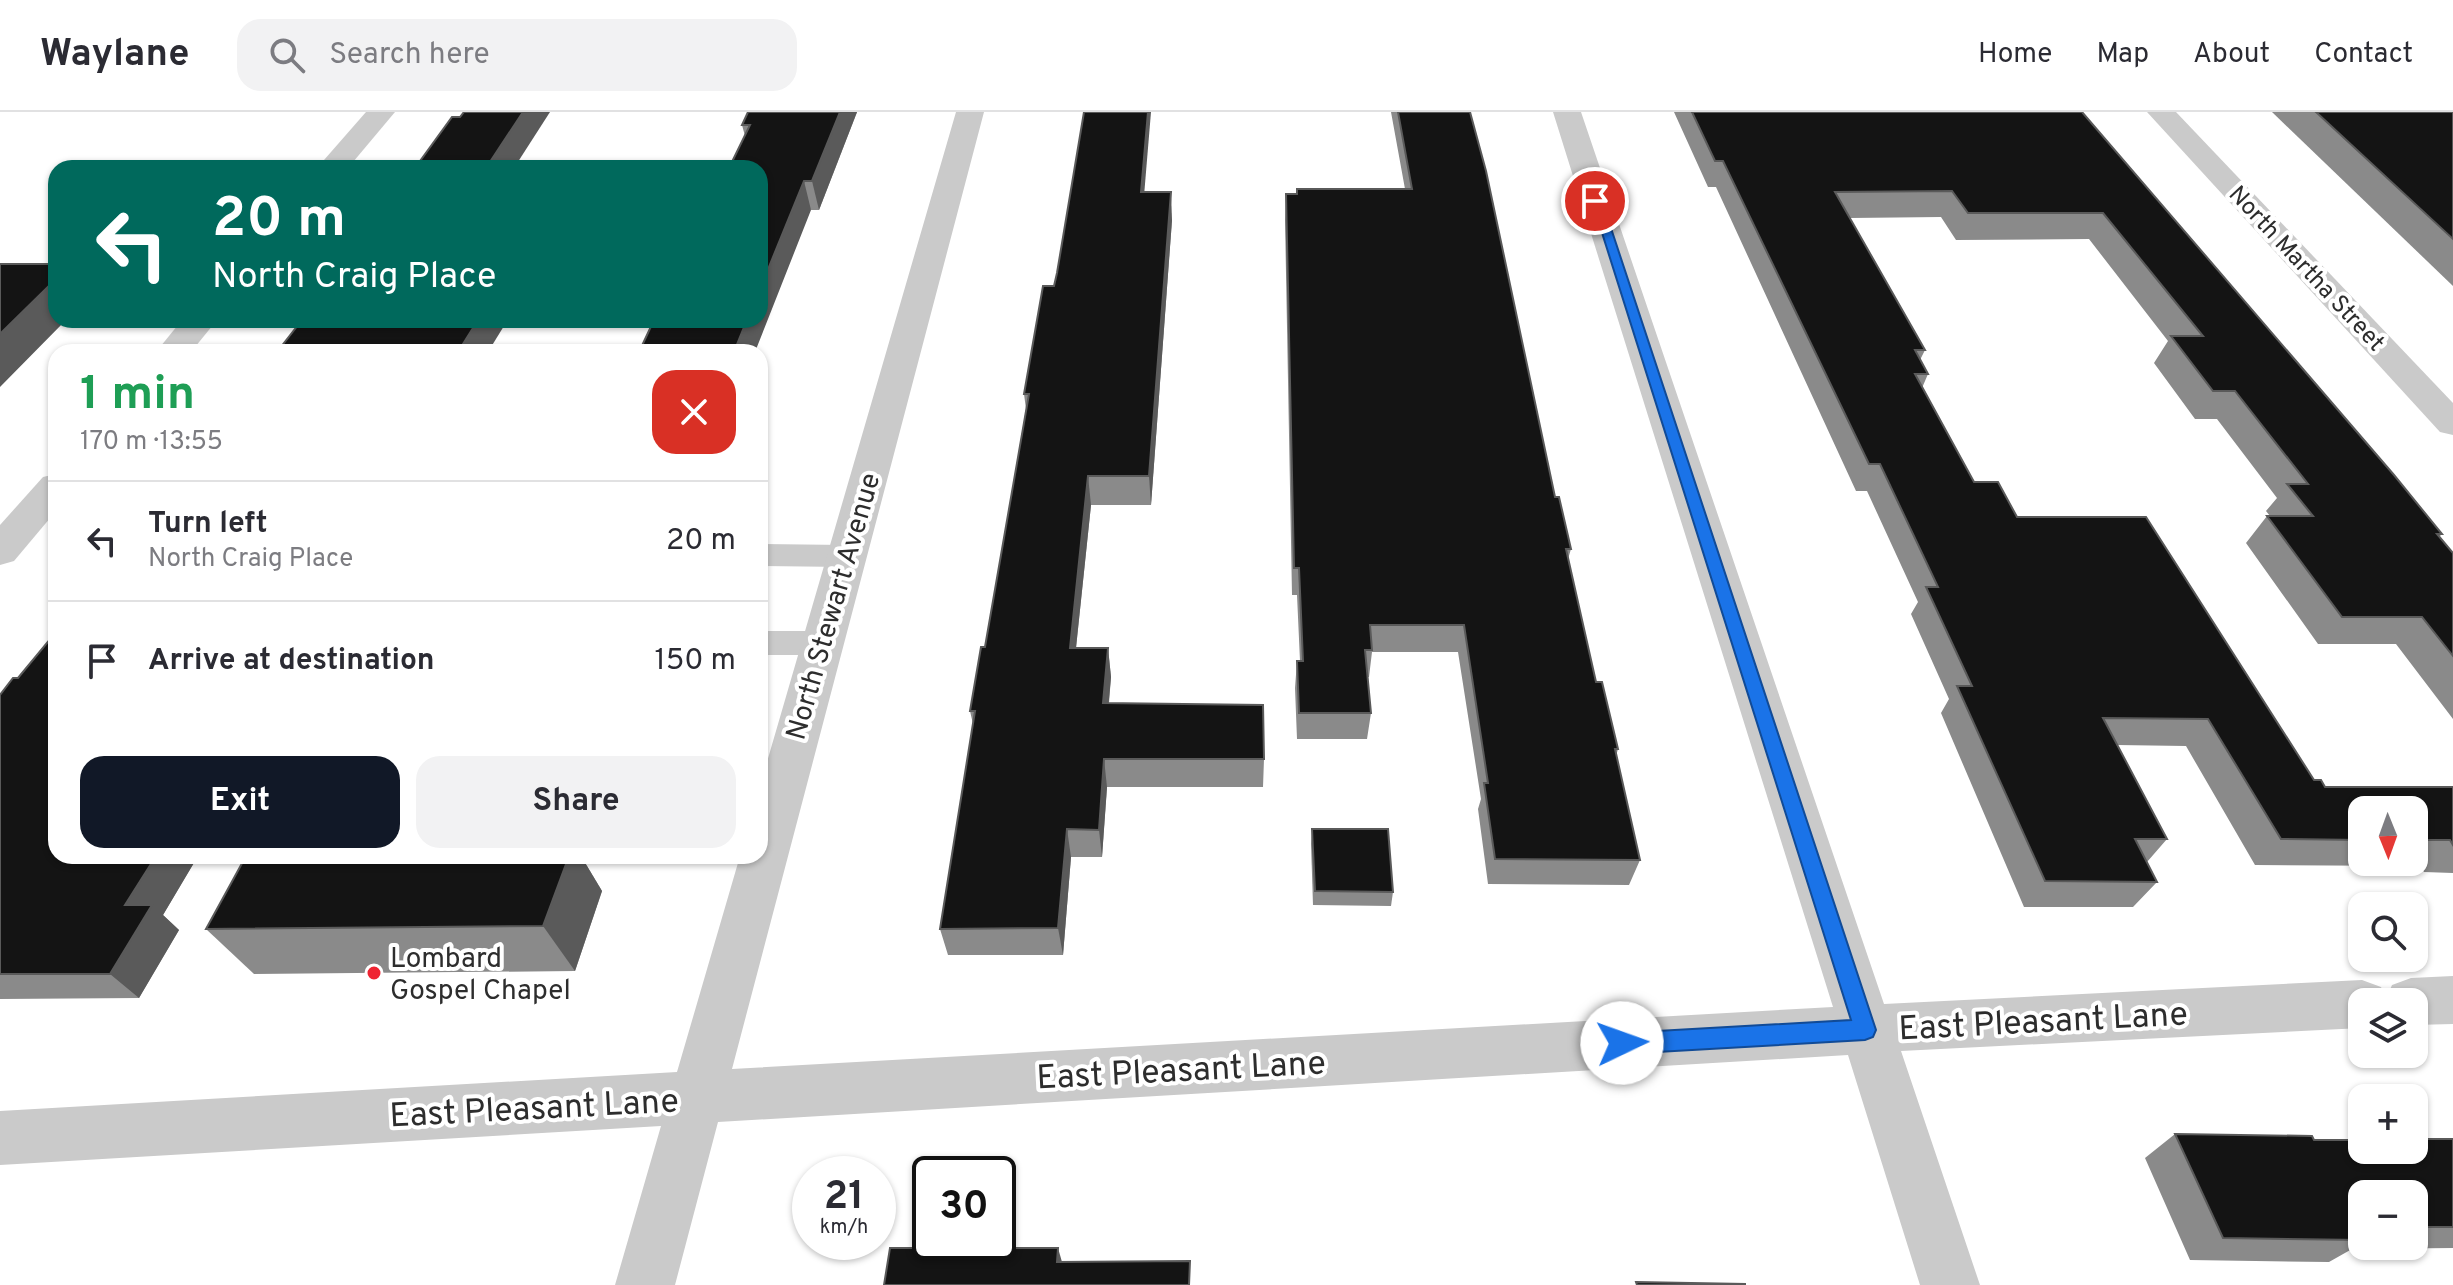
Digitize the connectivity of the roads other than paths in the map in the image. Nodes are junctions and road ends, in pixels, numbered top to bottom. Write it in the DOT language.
graph roads {
  1 [pos="381,112"];
  2 [pos="970,112"];
  3 [pos="1567,112"];
  4 [pos="2161,112"];
  5 [pos="339,160"];
  6 [pos="193,328"];
  7 [pos="180,344"];
  8 [pos="2453,424"];
  9 [pos="48,495"];
  10 [pos="0,551"];
  11 [pos="768,555"];
  12 [pos="846,556"];
  13 [pos="768,643"];
  14 [pos="821,643"];
  15 [pos="774,763"];
  16 [pos="768,788"];
  17 [pos="750,864"];
  18 [pos="2453,1000"];
  19 [pos="2428,1001"];
  20 [pos="2348,1005"];
  21 [pos="1865,1030"];
  22 [pos="694,1097"];
  23 [pos="0,1138"];
  24 [pos="645,1285"];
  25 [pos="1950,1285"];
  1 -- 5 [label="street"];
  2 -- 12 [label="street, North Stewart Avenue"];
  3 -- 21 [label="street"];
  4 -- 8 [label="street, North Martha Street"];
  6 -- 7 [label="street"];
  9 -- 10 [label="street"];
  11 -- 12 [label="lane"];
  12 -- 14 [label="street, North Stewart Avenue"];
  13 -- 14 [label="lane"];
  14 -- 15 [label="street, North Stewart Avenue"];
  15 -- 16 [label="street, North Stewart Avenue"];
  17 -- 22 [label="street, North Stewart Avenue"];
  18 -- 19 [label="street"];
  20 -- 21 [label="street, East Pleasant Lane"];
  21 -- 22 [label="street, East Pleasant Lane"];
  21 -- 25 [label="street"];
  22 -- 23 [label="street, East Pleasant Lane"];
  22 -- 24 [label="street, North Stewart Avenue"];
}
